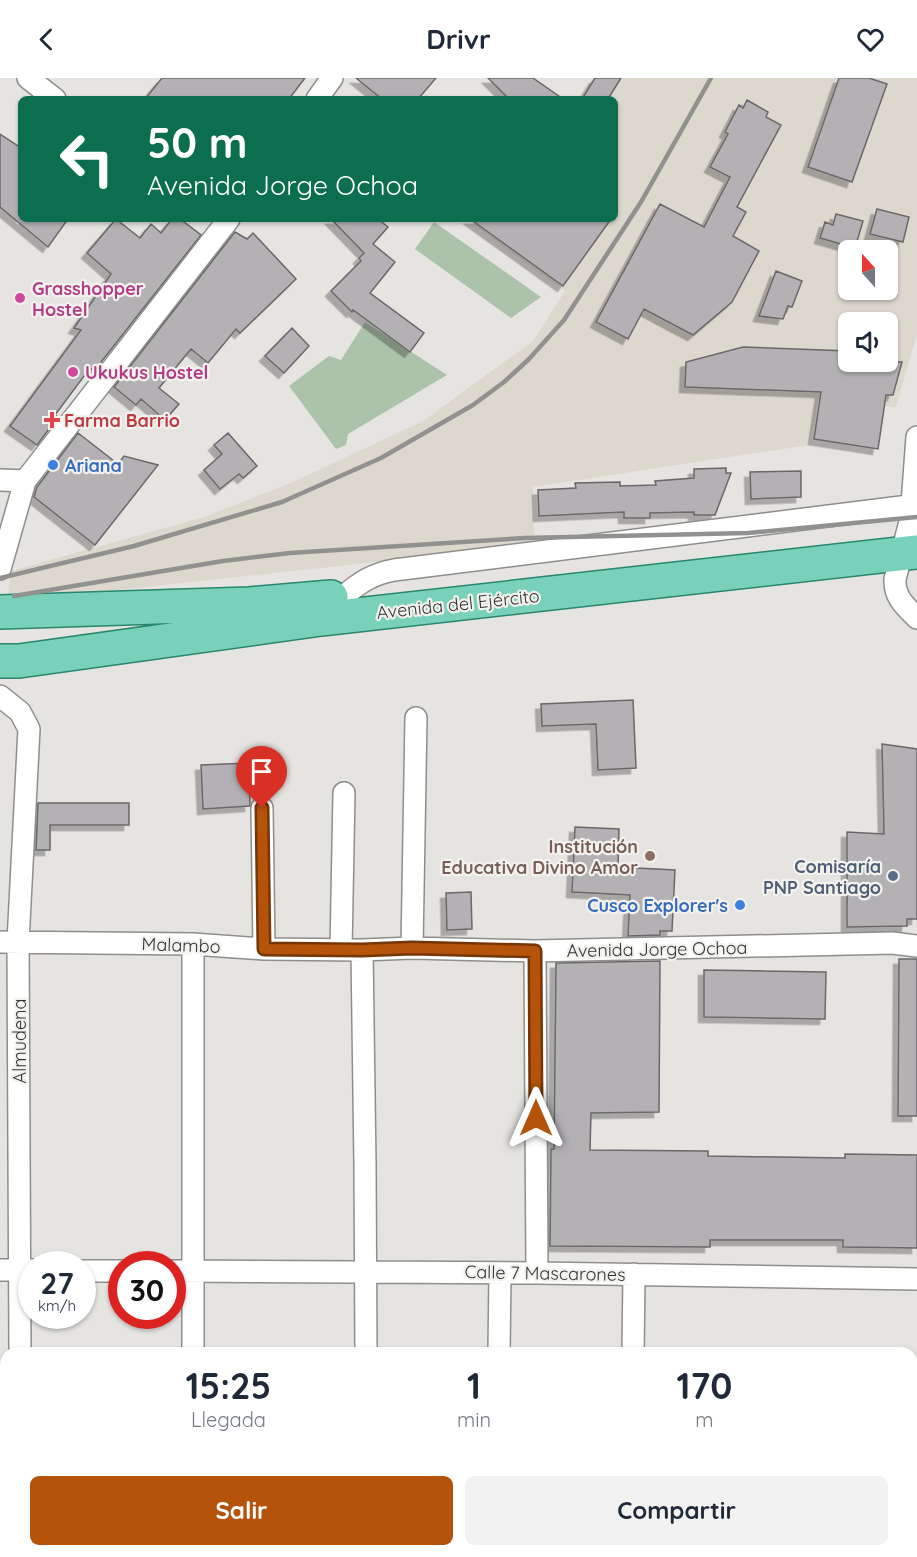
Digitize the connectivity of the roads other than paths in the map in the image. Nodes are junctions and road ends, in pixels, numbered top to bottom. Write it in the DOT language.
graph roads {
  1 [pos="28,78"];
  2 [pos="332,78"];
  3 [pos="51,96"];
  4 [pos="318,96"];
  5 [pos="220,222"];
  6 [pos="917,437"];
  7 [pos="0,480"];
  8 [pos="24,481"];
  9 [pos="912,530"];
  10 [pos="0,568"];
  11 [pos="0,612"];
  12 [pos="917,618"];
  13 [pos="0,661"];
  14 [pos="0,696"];
  15 [pos="416,718"];
  16 [pos="344,793"];
  17 [pos="262,808"];
  18 [pos="9,942"];
  19 [pos="193,944"];
  20 [pos="917,946"];
  21 [pos="412,948"];
  22 [pos="264,949"];
  23 [pos="351,949"];
  24 [pos="535,951"];
  25 [pos="183,1251"];
  26 [pos="17,1270"];
  27 [pos="186,1271"];
  28 [pos="366,1271"];
  29 [pos="500,1273"];
  30 [pos="537,1273"];
  31 [pos="634,1274"];
  32 [pos="917,1279"];
  33 [pos="186,1301"];
  34 [pos="20,1347"];
  35 [pos="192,1347"];
  36 [pos="366,1347"];
  37 [pos="499,1347"];
  38 [pos="633,1347"];
  1 -- 3 [label="street"];
  2 -- 4 [label="street"];
  5 -- 8 [label="street"];
  6 -- 9 [label="street"];
  7 -- 8 [label="street"];
  8 -- 10 [label="street"];
  9 -- 11 [label="main road, Avenida del Ejército"];
  9 -- 12 [label="street"];
  9 -- 13 [label="main road, Avenida del Ejército"];
  14 -- 18 [label="street, Almudena"];
  15 -- 21 [label="street"];
  16 -- 23 [label="street"];
  17 -- 22 [label="street"];
  18 -- 19 [label="street, Malambo"];
  18 -- 26 [label="street, Almudena"];
  19 -- 22 [label="street, Malambo"];
  19 -- 25 [label="street"];
  20 -- 24 [label="street, Avenida Jorge Ochoa"];
  21 -- 23 [label="street, Avenida Jorge Ochoa"];
  21 -- 24 [label="street, Avenida Jorge Ochoa"];
  22 -- 23 [label="street, Malambo"];
  23 -- 28 [label="street"];
  24 -- 30 [label="street"];
  26 -- 34 [label="street, Almudena"];
  27 -- 28 [label="street, Calle 7 Mascarones"];
  28 -- 29 [label="street, Calle 7 Mascarones"];
  28 -- 36 [label="street"];
  29 -- 30 [label="street, Calle 7 Mascarones"];
  29 -- 37 [label="street"];
  30 -- 31 [label="street, Calle 7 Mascarones"];
  31 -- 32 [label="street, Calle 7 Mascarones"];
  31 -- 38 [label="street"];
  33 -- 35 [label="street"];
}
